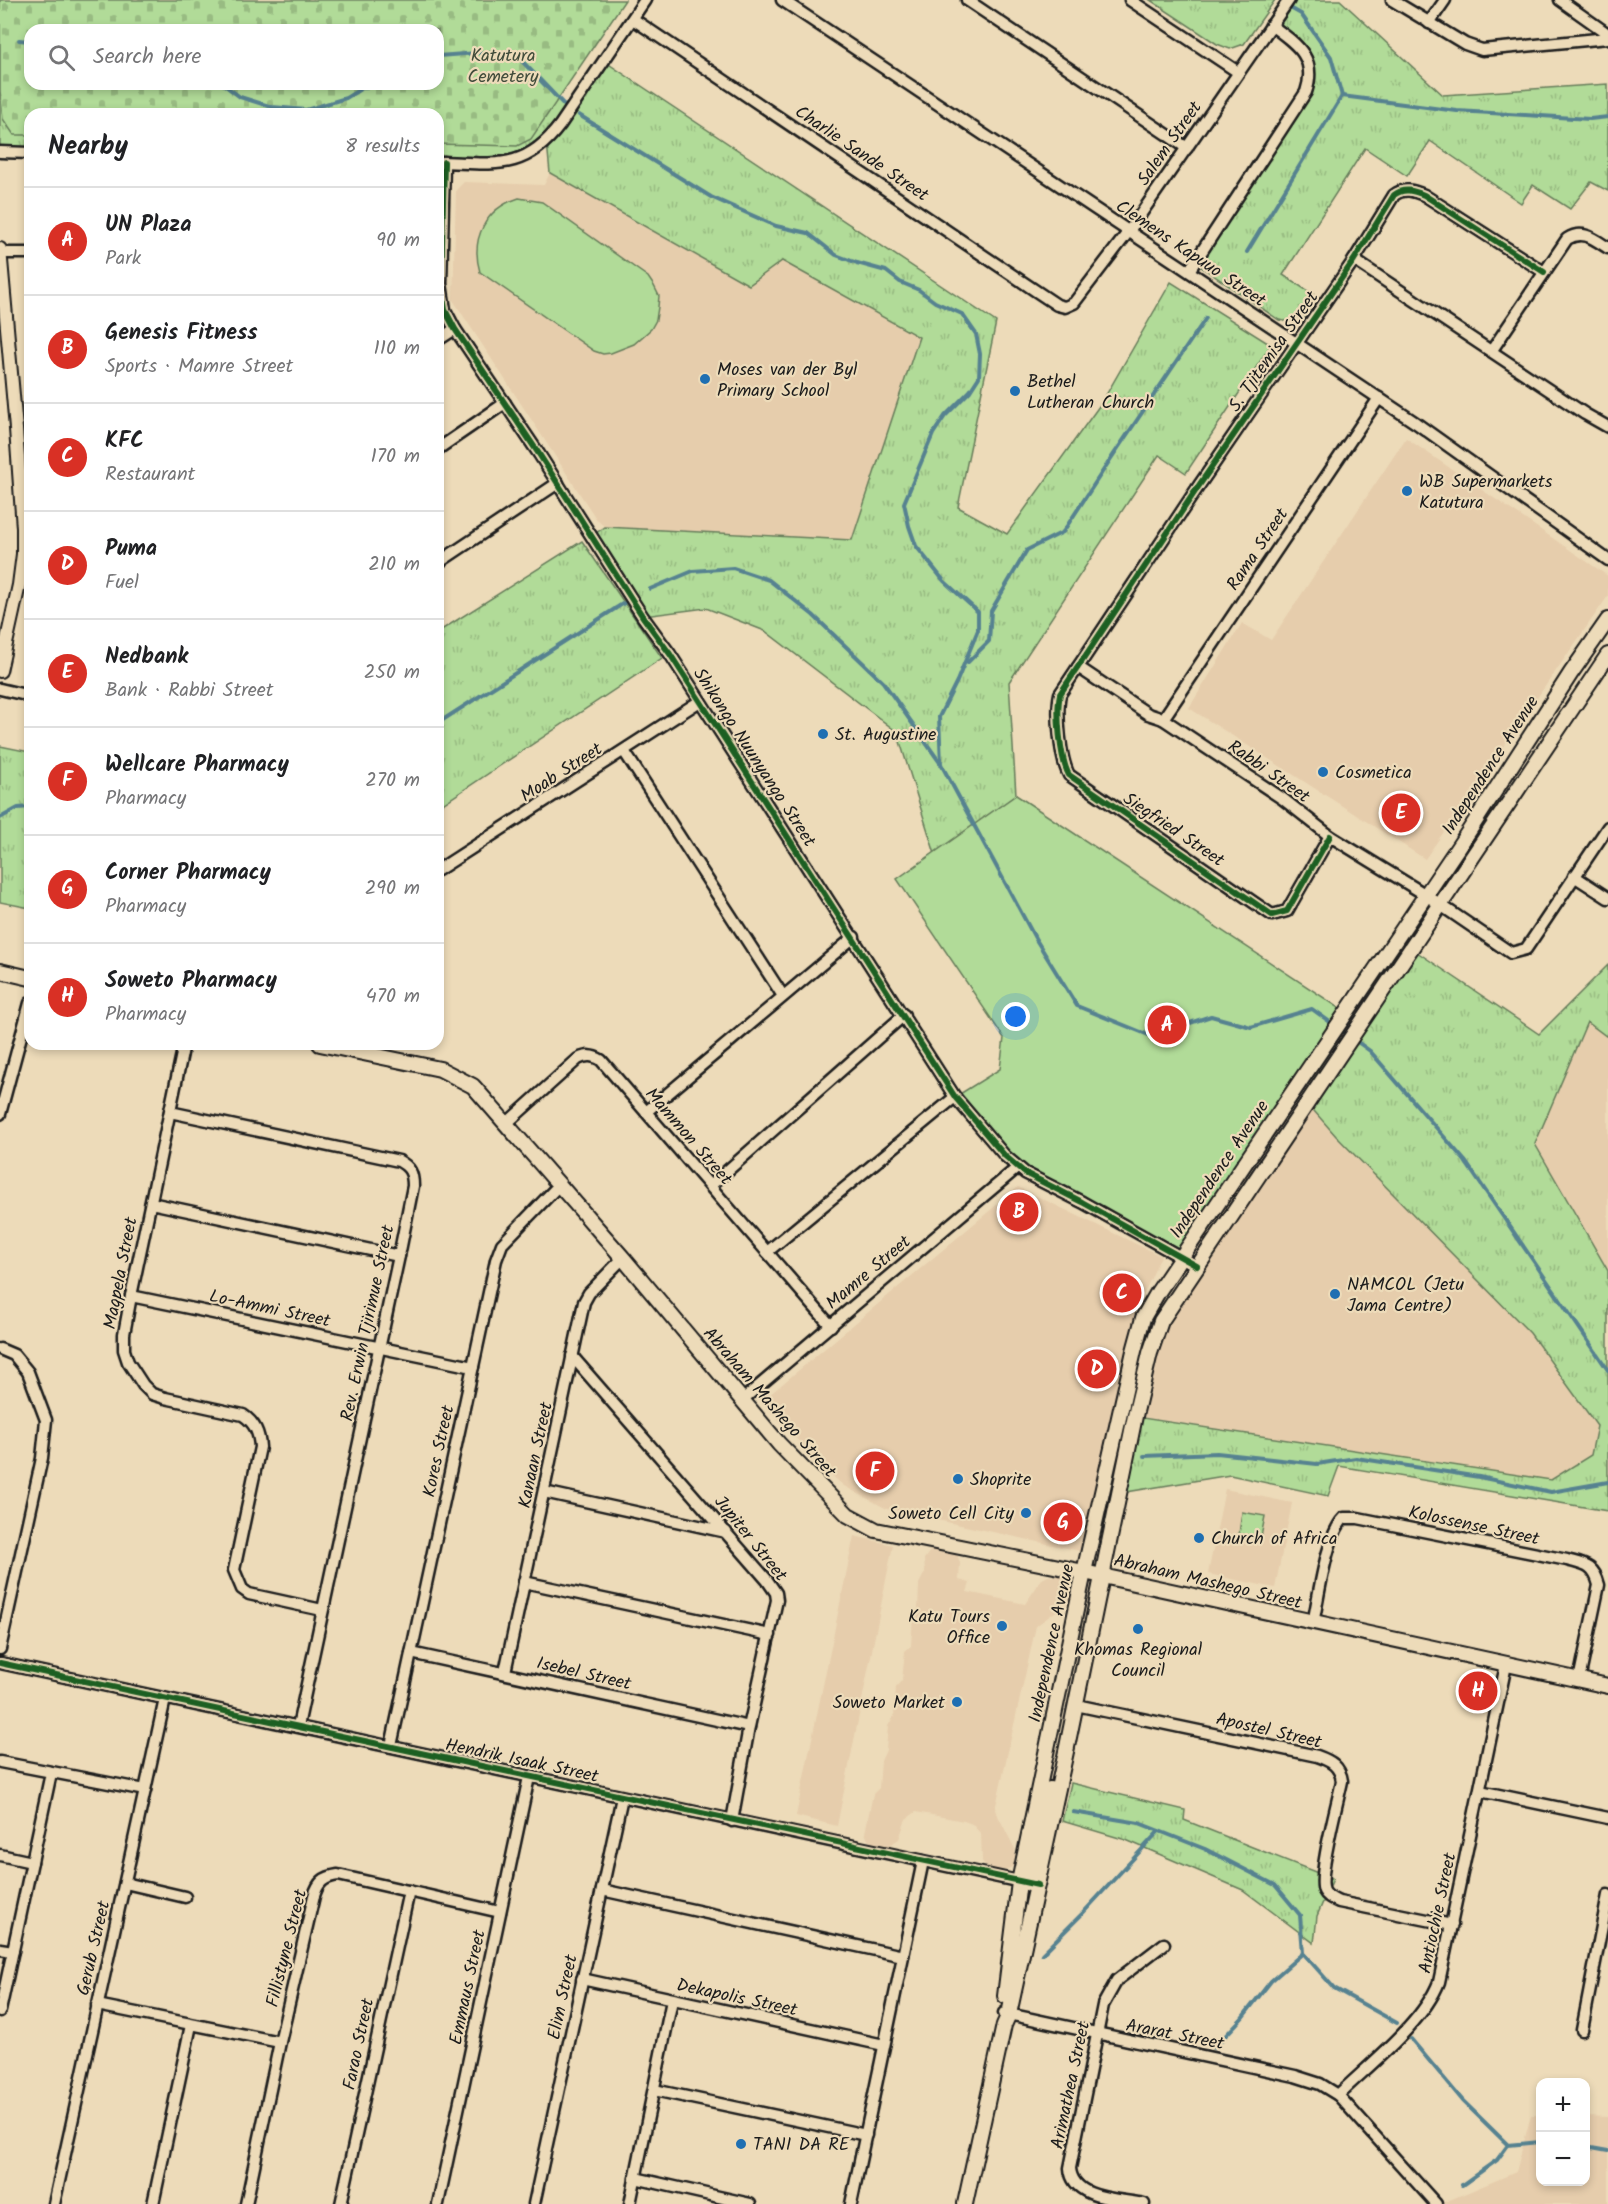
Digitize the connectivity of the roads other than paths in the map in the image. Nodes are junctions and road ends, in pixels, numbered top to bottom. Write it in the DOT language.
graph roads {
  1 [pos="645,0"];
  2 [pos="782,0"];
  3 [pos="967,0"];
  4 [pos="1130,0"];
  5 [pos="1289,0"];
  6 [pos="1392,0"];
  7 [pos="1445,0"];
  8 [pos="1560,0"];
  9 [pos="633,19"];
  10 [pos="1429,22"];
  11 [pos="1271,25"];
  12 [pos="1608,36"];
  13 [pos="1238,72"];
  14 [pos="1187,148"];
  15 [pos="0,152"];
  16 [pos="24,153"];
  17 [pos="444,162"];
  18 [pos="1129,231"];
  19 [pos="1608,248"];
  20 [pos="0,252"];
  21 [pos="24,253"];
  22 [pos="1354,260"];
  23 [pos="1189,271"];
  24 [pos="1544,272"];
  25 [pos="1074,303"];
  26 [pos="444,306"];
  27 [pos="455,329"];
  28 [pos="444,336"];
  29 [pos="1296,342"];
  30 [pos="1492,350"];
  31 [pos="1379,398"];
  32 [pos="505,403"];
  33 [pos="1608,427"];
  34 [pos="444,445"];
  35 [pos="558,483"];
  36 [pos="444,559"];
  37 [pos="1608,560"];
  38 [pos="1608,620"];
  39 [pos="1608,655"];
  40 [pos="1078,668"];
  41 [pos="0,671"];
  42 [pos="0,689"];
  43 [pos="24,695"];
  44 [pos="700,700"];
  45 [pos="1162,719"];
  46 [pos="624,752"];
  47 [pos="1608,827"];
  48 [pos="1330,836"];
  49 [pos="444,866"];
  50 [pos="1574,876"];
  51 [pos="1426,895"];
  52 [pos="1608,898"];
  53 [pos="1440,904"];
  54 [pos="854,937"];
  55 [pos="0,971"];
  56 [pos="24,977"];
  57 [pos="783,996"];
  58 [pos="904,1016"];
  59 [pos="24,1025"];
  60 [pos="183,1050"];
  61 [pos="361,1050"];
  62 [pos="955,1097"];
  63 [pos="170,1112"];
  64 [pos="646,1112"];
  65 [pos="0,1114"];
  66 [pos="507,1123"];
  67 [pos="1017,1168"];
  68 [pos="560,1184"];
  69 [pos="710,1186"];
  70 [pos="151,1203"];
  71 [pos="767,1252"];
  72 [pos="399,1256"];
  73 [pos="1181,1257"];
  74 [pos="623,1258"];
  75 [pos="1197,1266"];
  76 [pos="131,1296"];
  77 [pos="831,1326"];
  78 [pos="379,1348"];
  79 [pos="0,1349"];
  80 [pos="572,1356"];
  81 [pos="473,1367"];
  82 [pos="741,1401"];
  83 [pos="544,1492"];
  84 [pos="726,1532"];
  85 [pos="1084,1572"];
  86 [pos="1102,1576"];
  87 [pos="524,1582"];
  88 [pos="322,1610"];
  89 [pos="1313,1623"];
  90 [pos="770,1635"];
  91 [pos="0,1649"];
  92 [pos="411,1653"];
  93 [pos="0,1663"];
  94 [pos="1506,1665"];
  95 [pos="505,1672"];
  96 [pos="1579,1680"];
  97 [pos="1608,1686"];
  98 [pos="165,1699"];
  99 [pos="1075,1712"];
  100 [pos="298,1726"];
  101 [pos="749,1727"];
  102 [pos="391,1746"];
  103 [pos="0,1762"];
  104 [pos="51,1773"];
  105 [pos="529,1777"];
  106 [pos="145,1790"];
  107 [pos="1480,1791"];
  108 [pos="622,1797"];
  109 [pos="1608,1818"];
  110 [pos="732,1821"];
  111 [pos="0,1855"];
  112 [pos="32,1862"];
  113 [pos="923,1862"];
  114 [pos="125,1883"];
  115 [pos="1029,1884"];
  116 [pos="602,1890"];
  117 [pos="408,1891"];
  118 [pos="1608,1895"];
  119 [pos="185,1897"];
  120 [pos="500,1912"];
  121 [pos="1452,1925"];
  122 [pos="1164,1944"];
  123 [pos="0,1948"];
  124 [pos="13,1951"];
  125 [pos="903,1956"];
  126 [pos="582,1979"];
  127 [pos="672,2000"];
  128 [pos="97,2006"];
  129 [pos="0,2011"];
  130 [pos="1005,2018"];
  131 [pos="191,2025"];
  132 [pos="1582,2030"];
  133 [pos="1097,2035"];
  134 [pos="280,2042"];
  135 [pos="884,2045"];
  136 [pos="654,2090"];
  137 [pos="1338,2095"];
  138 [pos="866,2135"];
  139 [pos="635,2178"];
  140 [pos="54,2204"];
  141 [pos="153,2204"];
  142 [pos="246,2204"];
  143 [pos="340,2204"];
  144 [pos="438,2204"];
  145 [pos="534,2204"];
  146 [pos="630,2204"];
  147 [pos="750,2204"];
  148 [pos="851,2204"];
  149 [pos="965,2204"];
  150 [pos="1144,2204"];
  151 [pos="1436,2204"];
  1 -- 9 [label="street"];
  2 -- 18 [label="street, Clemens Kapuuo Street"];
  3 -- 14 [label="street"];
  4 -- 13 [label="street"];
  5 -- 11 [label="street, Salem Street"];
  6 -- 10 [label="street"];
  7 -- 10 [label="street"];
  8 -- 12 [label="street"];
  9 -- 17 [label="street"];
  9 -- 25 [label="street, Charlie Sande Street"];
  10 -- 12 [label="street"];
  11 -- 13 [label="street, Salem Street"];
  11 -- 23 [label="street"];
  13 -- 14 [label="street, Salem Street"];
  14 -- 18 [label="street, Salem Street"];
  15 -- 16 [label="street"];
  18 -- 23 [label="street, Clemens Kapuuo Street"];
  18 -- 25 [label="street, Salem Street"];
  19 -- 24 [label="street"];
  20 -- 21 [label="street"];
  20 -- 41 [label="street"];
  22 -- 24 [label="street, S. Tjitemisa Street"];
  22 -- 29 [label="street, S. Tjitemisa Street"];
  22 -- 30 [label="street"];
  23 -- 29 [label="street, Clemens Kapuuo Street"];
  24 -- 30 [label="street"];
  26 -- 27 [label="street, Shikongo Nuunyango Street"];
  27 -- 28 [label="street"];
  27 -- 32 [label="street, Shikongo Nuunyango Street"];
  29 -- 31 [label="street, Clemens Kapuuo Street"];
  29 -- 40 [label="street, S. Tjitemisa Street"];
  30 -- 33 [label="street"];
  31 -- 37 [label="street, Clemens Kapuuo Street"];
  31 -- 45 [label="street, Rama Street"];
  32 -- 34 [label="street"];
  32 -- 35 [label="street, Shikongo Nuunyango Street"];
  35 -- 36 [label="street"];
  35 -- 44 [label="street, Shikongo Nuunyango Street"];
  38 -- 51 [label="main road, Independence Avenue"];
  39 -- 53 [label="main road, Independence Avenue"];
  40 -- 45 [label="street, Rabbi Street"];
  40 -- 48 [label="street, Siegfried Street"];
  42 -- 43 [label="street"];
  44 -- 46 [label="street, Moab Street"];
  44 -- 54 [label="street, Shikongo Nuunyango Street"];
  45 -- 48 [label="street, Rabbi Street"];
  46 -- 49 [label="street, Moab Street"];
  46 -- 57 [label="street"];
  47 -- 50 [label="street"];
  48 -- 51 [label="street, Rabbi Street"];
  50 -- 52 [label="street"];
  50 -- 53 [label="street, Rabbi Street"];
  51 -- 53 [label="street, Rabbi Street"];
  51 -- 73 [label="main road, Independence Avenue"];
  53 -- 75 [label="main road, Independence Avenue"];
  54 -- 57 [label="street"];
  54 -- 58 [label="street, Shikongo Nuunyango Street"];
  55 -- 56 [label="main road"];
  57 -- 64 [label="street"];
  58 -- 62 [label="street, Shikongo Nuunyango Street"];
  58 -- 69 [label="street"];
  59 -- 65 [label="street"];
  60 -- 63 [label="street, Magpela Street"];
  61 -- 66 [label="main road, Abraham Mashego Street"];
  62 -- 67 [label="street, Shikongo Nuunyango Street"];
  62 -- 71 [label="street"];
  63 -- 70 [label="street, Magpela Street"];
  63 -- 72 [label="street, Rev. Erwin Tjirimue Street"];
  64 -- 66 [label="street, Mammon Street"];
  64 -- 69 [label="street, Mammon Street"];
  66 -- 68 [label="main road, Abraham Mashego Street"];
  67 -- 73 [label="street, Shikongo Nuunyango Street"];
  67 -- 77 [label="street, Mamre Street"];
  68 -- 74 [label="main road, Abraham Mashego Street"];
  68 -- 81 [label="street, Kores Street"];
  69 -- 71 [label="street, Mammon Street"];
  70 -- 72 [label="street"];
  70 -- 76 [label="street, Magpela Street"];
  71 -- 77 [label="street, Mammon Street"];
  72 -- 78 [label="street, Rev. Erwin Tjirimue Street"];
  73 -- 75 [label="street, Shikongo Nuunyango Street"];
  73 -- 85 [label="main road, Independence Avenue"];
  74 -- 80 [label="street, Kanaan Street"];
  74 -- 82 [label="main road, Abraham Mashego Street"];
  75 -- 86 [label="main road, Independence Avenue"];
  76 -- 78 [label="street, Lo-Ammi Street"];
  76 -- 88 [label="street, Magpela Street"];
  77 -- 82 [label="street, Mamre Street"];
  78 -- 81 [label="street, Lo-Ammi Street"];
  78 -- 88 [label="street, Rev. Erwin Tjirimue Street"];
  79 -- 91 [label="street"];
  80 -- 83 [label="street, Kanaan Street"];
  80 -- 84 [label="street, Jupiter Street"];
  81 -- 92 [label="street, Kores Street"];
  82 -- 85 [label="main road, Abraham Mashego Street"];
  83 -- 84 [label="street"];
  83 -- 87 [label="street, Kanaan Street"];
  84 -- 90 [label="street, Jupiter Street"];
  85 -- 86 [label="main road, Abraham Mashego Street"];
  85 -- 115 [label="main road, Independence Avenue"];
  86 -- 89 [label="main road, Abraham Mashego Street"];
  86 -- 99 [label="main road, Independence Avenue"];
  87 -- 90 [label="street"];
  87 -- 95 [label="street, Kanaan Street"];
  88 -- 100 [label="street, Rev. Erwin Tjirimue Street"];
  89 -- 94 [label="main road, Abraham Mashego Street"];
  89 -- 96 [label="street, Kolossense Street"];
  90 -- 101 [label="street, Jupiter Street"];
  92 -- 95 [label="street, Isebel Street"];
  92 -- 102 [label="street, Kores Street"];
  93 -- 98 [label="street, Hendrik Isaak Street"];
  94 -- 96 [label="main road, Abraham Mashego Street"];
  94 -- 107 [label="street, Antiochie Street"];
  95 -- 101 [label="street, Isebel Street"];
  96 -- 97 [label="main road, Abraham Mashego Street"];
  98 -- 100 [label="street, Hendrik Isaak Street"];
  98 -- 106 [label="street, Gerub Street"];
  99 -- 115 [label="main road, Independence Avenue"];
  99 -- 121 [label="street, Apostel Street"];
  100 -- 102 [label="street, Hendrik Isaak Street"];
  101 -- 110 [label="street, Jupiter Street"];
  102 -- 105 [label="street, Hendrik Isaak Street"];
  103 -- 104 [label="street"];
  104 -- 106 [label="street"];
  104 -- 112 [label="street"];
  105 -- 108 [label="street, Hendrik Isaak Street"];
  105 -- 120 [label="street, Emmaus Street"];
  106 -- 114 [label="street, Gerub Street"];
  107 -- 109 [label="street"];
  107 -- 121 [label="street, Antiochie Street"];
  108 -- 110 [label="street, Hendrik Isaak Street"];
  108 -- 116 [label="street, Elim Street"];
  110 -- 113 [label="street, Hendrik Isaak Street"];
  111 -- 112 [label="street"];
  112 -- 124 [label="street"];
  113 -- 115 [label="street, Hendrik Isaak Street"];
  113 -- 125 [label="street"];
  114 -- 119 [label="street"];
  114 -- 128 [label="street, Gerub Street"];
  115 -- 130 [label="main road, Independence Avenue"];
  115 -- 130 [label="main road, Independence Avenue"];
  116 -- 125 [label="street"];
  116 -- 126 [label="street, Elim Street"];
  117 -- 120 [label="street, Fillistyne Street"];
  117 -- 134 [label="street, Fillistyne Street"];
  117 -- 143 [label="street, Farao Street"];
  118 -- 132 [label="street"];
  120 -- 144 [label="street, Emmaus Street"];
  121 -- 137 [label="street, Antiochie Street"];
  122 -- 133 [label="street, Arimathea Street"];
  123 -- 124 [label="street"];
  124 -- 129 [label="street"];
  125 -- 135 [label="street"];
  126 -- 127 [label="street, Dekapolis Street"];
  126 -- 145 [label="street, Elim Street"];
  127 -- 135 [label="street, Dekapolis Street"];
  127 -- 136 [label="street"];
  128 -- 131 [label="street"];
  128 -- 140 [label="street, Gerub Street"];
  130 -- 133 [label="street, Ararat Street"];
  130 -- 149 [label="main road, Independence Avenue"];
  131 -- 134 [label="street"];
  131 -- 141 [label="street"];
  133 -- 137 [label="street, Ararat Street"];
  133 -- 150 [label="street, Arimathea Street"];
  134 -- 142 [label="street, Fillistyne Street"];
  135 -- 138 [label="street"];
  136 -- 138 [label="street"];
  136 -- 139 [label="street"];
  137 -- 151 [label="street"];
  138 -- 148 [label="street"];
  139 -- 146 [label="street"];
  139 -- 147 [label="street"];
}
